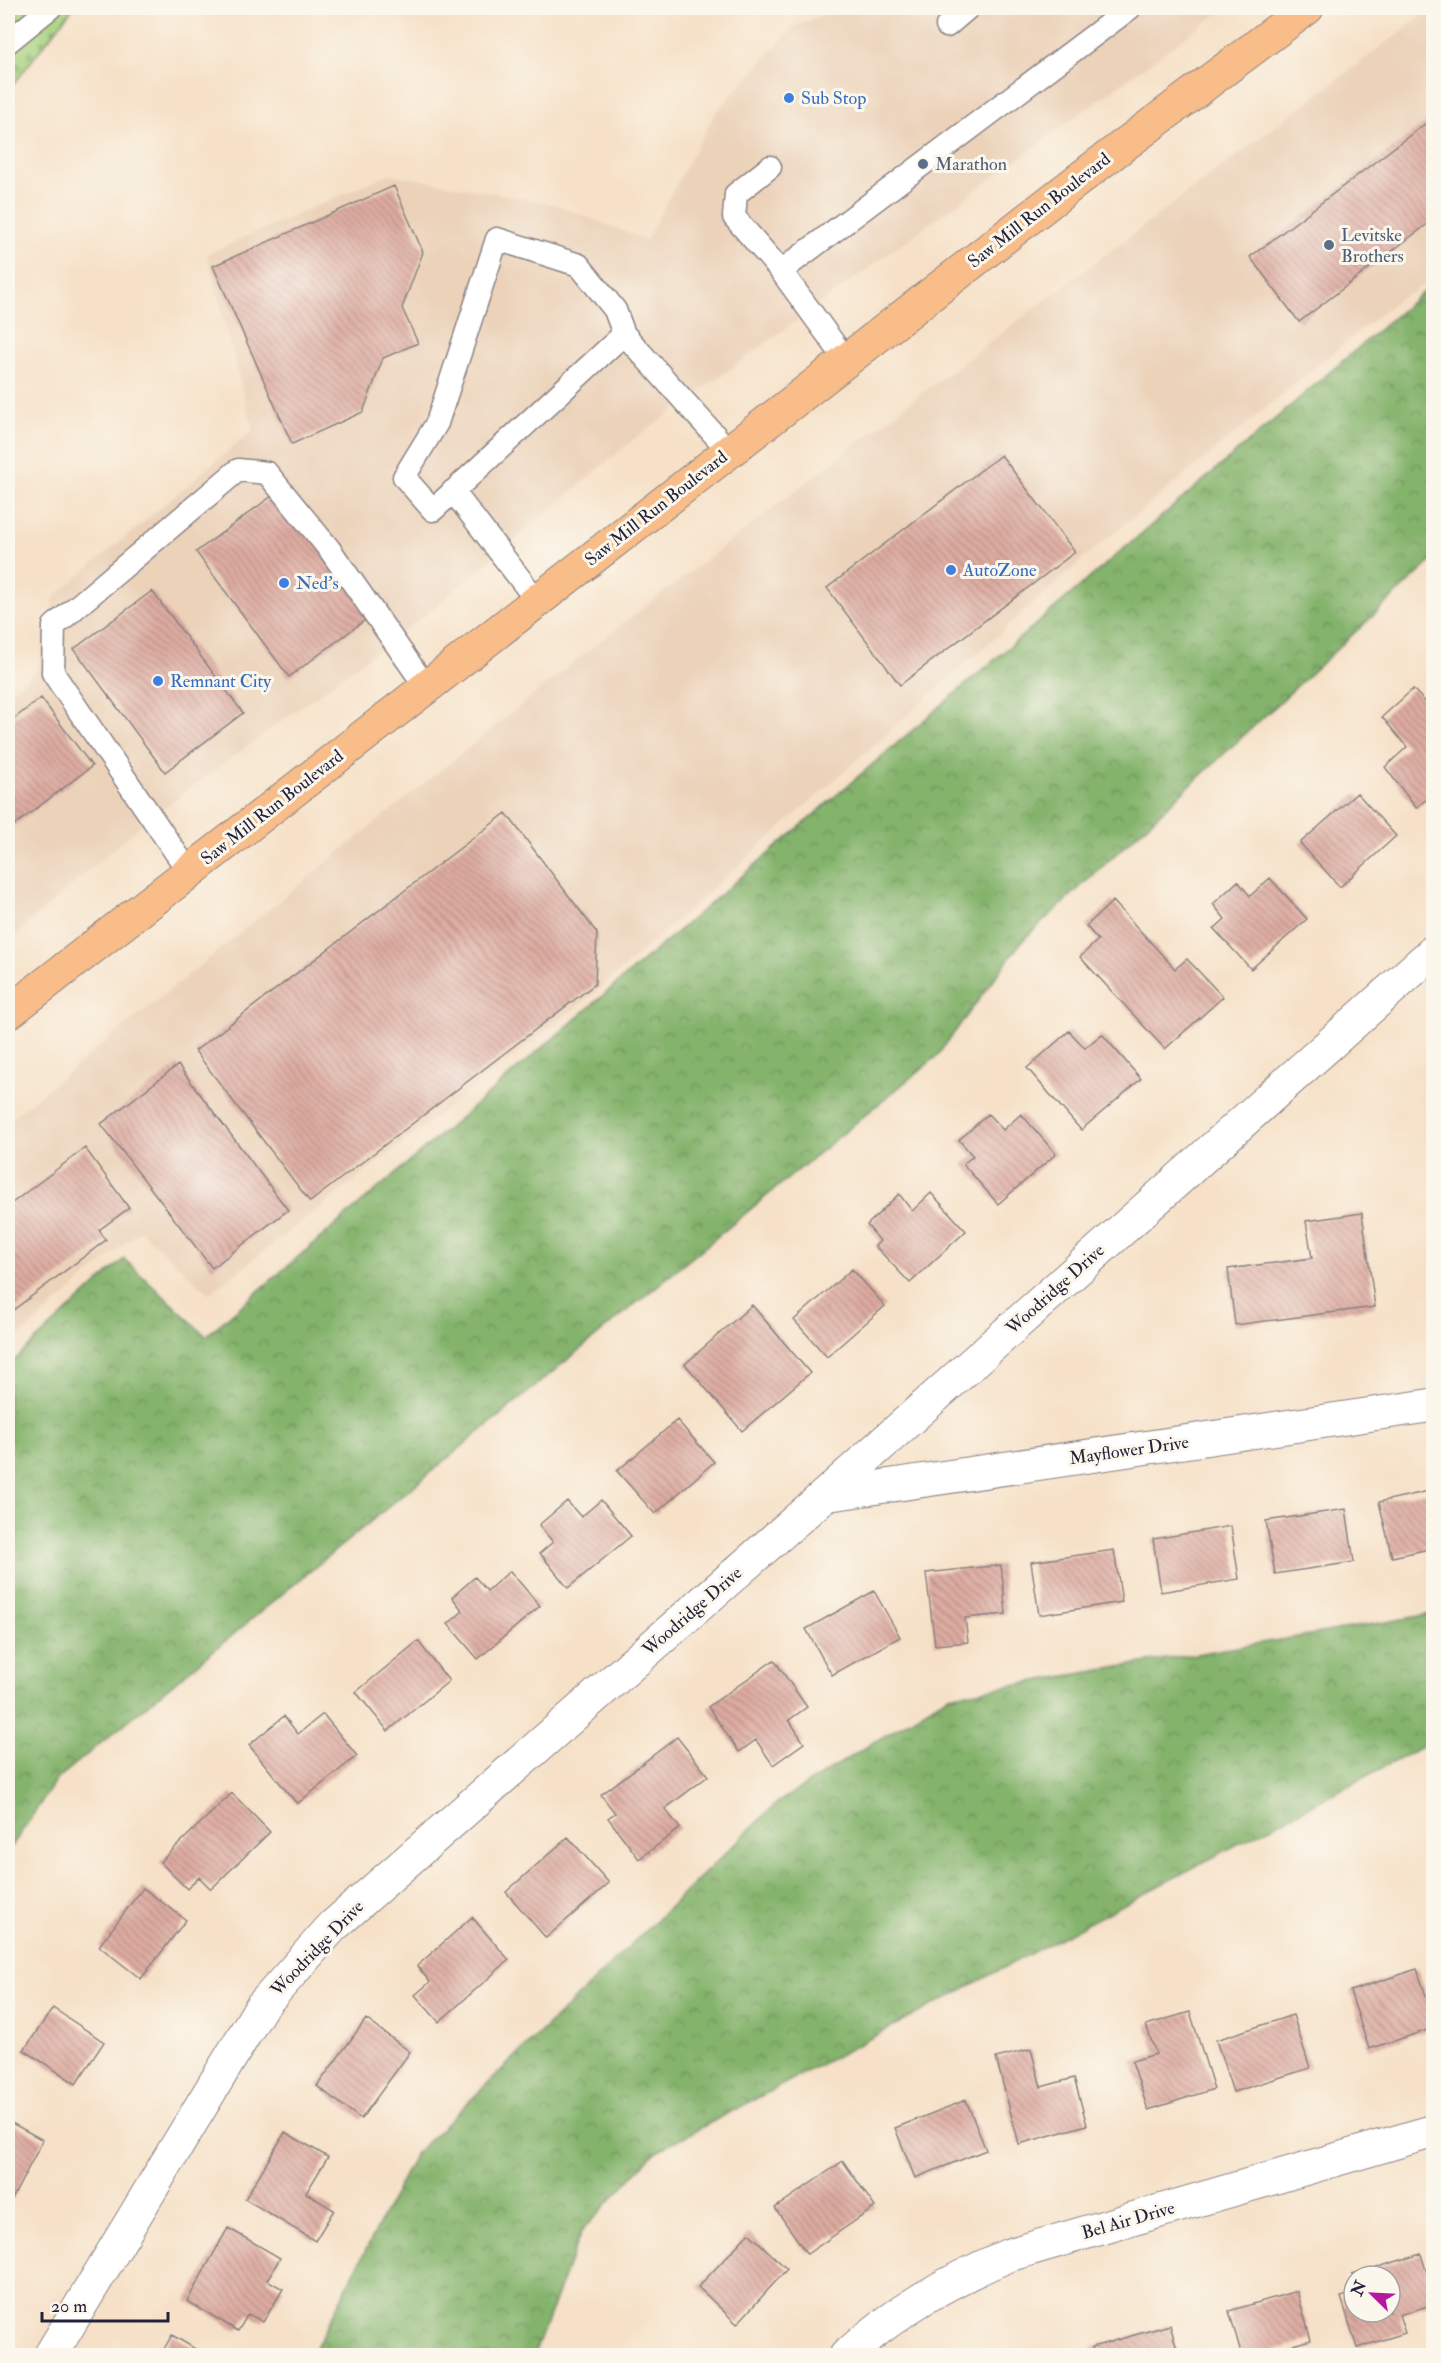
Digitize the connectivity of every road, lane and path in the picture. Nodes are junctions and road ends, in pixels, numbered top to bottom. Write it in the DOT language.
graph roads {
  1 [pos="50,8"];
  2 [pos="969,8"];
  3 [pos="1130,8"];
  4 [pos="1307,8"];
  5 [pos="947,26"];
  6 [pos="8,42"];
  7 [pos="770,167"];
  8 [pos="781,271"];
  9 [pos="624,334"];
  10 [pos="846,360"];
  11 [pos="729,451"];
  12 [pos="453,491"];
  13 [pos="537,601"];
  14 [pos="426,687"];
  15 [pos="189,872"];
  16 [pos="1434,951"];
  17 [pos="8,1013"];
  18 [pos="1434,1405"];
  19 [pos="825,1495"];
  20 [pos="1434,2131"];
  21 [pos="50,2355"];
  22 [pos="846,2355"];
  1 -- 6 [label="lane"];
  2 -- 5 [label="lane"];
  3 -- 8 [label="lane"];
  4 -- 10 [label="highway, Saw Mill Run Boulevard"];
  7 -- 8 [label="lane"];
  8 -- 10 [label="lane"];
  9 -- 11 [label="lane"];
  9 -- 12 [label="lane"];
  9 -- 12 [label="lane"];
  10 -- 11 [label="highway, Saw Mill Run Boulevard"];
  11 -- 13 [label="highway, Saw Mill Run Boulevard"];
  12 -- 13 [label="lane"];
  13 -- 14 [label="highway, Saw Mill Run Boulevard"];
  14 -- 15 [label="highway, Saw Mill Run Boulevard"];
  14 -- 15 [label="lane"];
  15 -- 17 [label="highway, Saw Mill Run Boulevard"];
  16 -- 19 [label="street, Woodridge Drive"];
  18 -- 19 [label="street, Mayflower Drive"];
  19 -- 21 [label="street, Woodridge Drive"];
  20 -- 22 [label="street, Bel Air Drive"];
}
